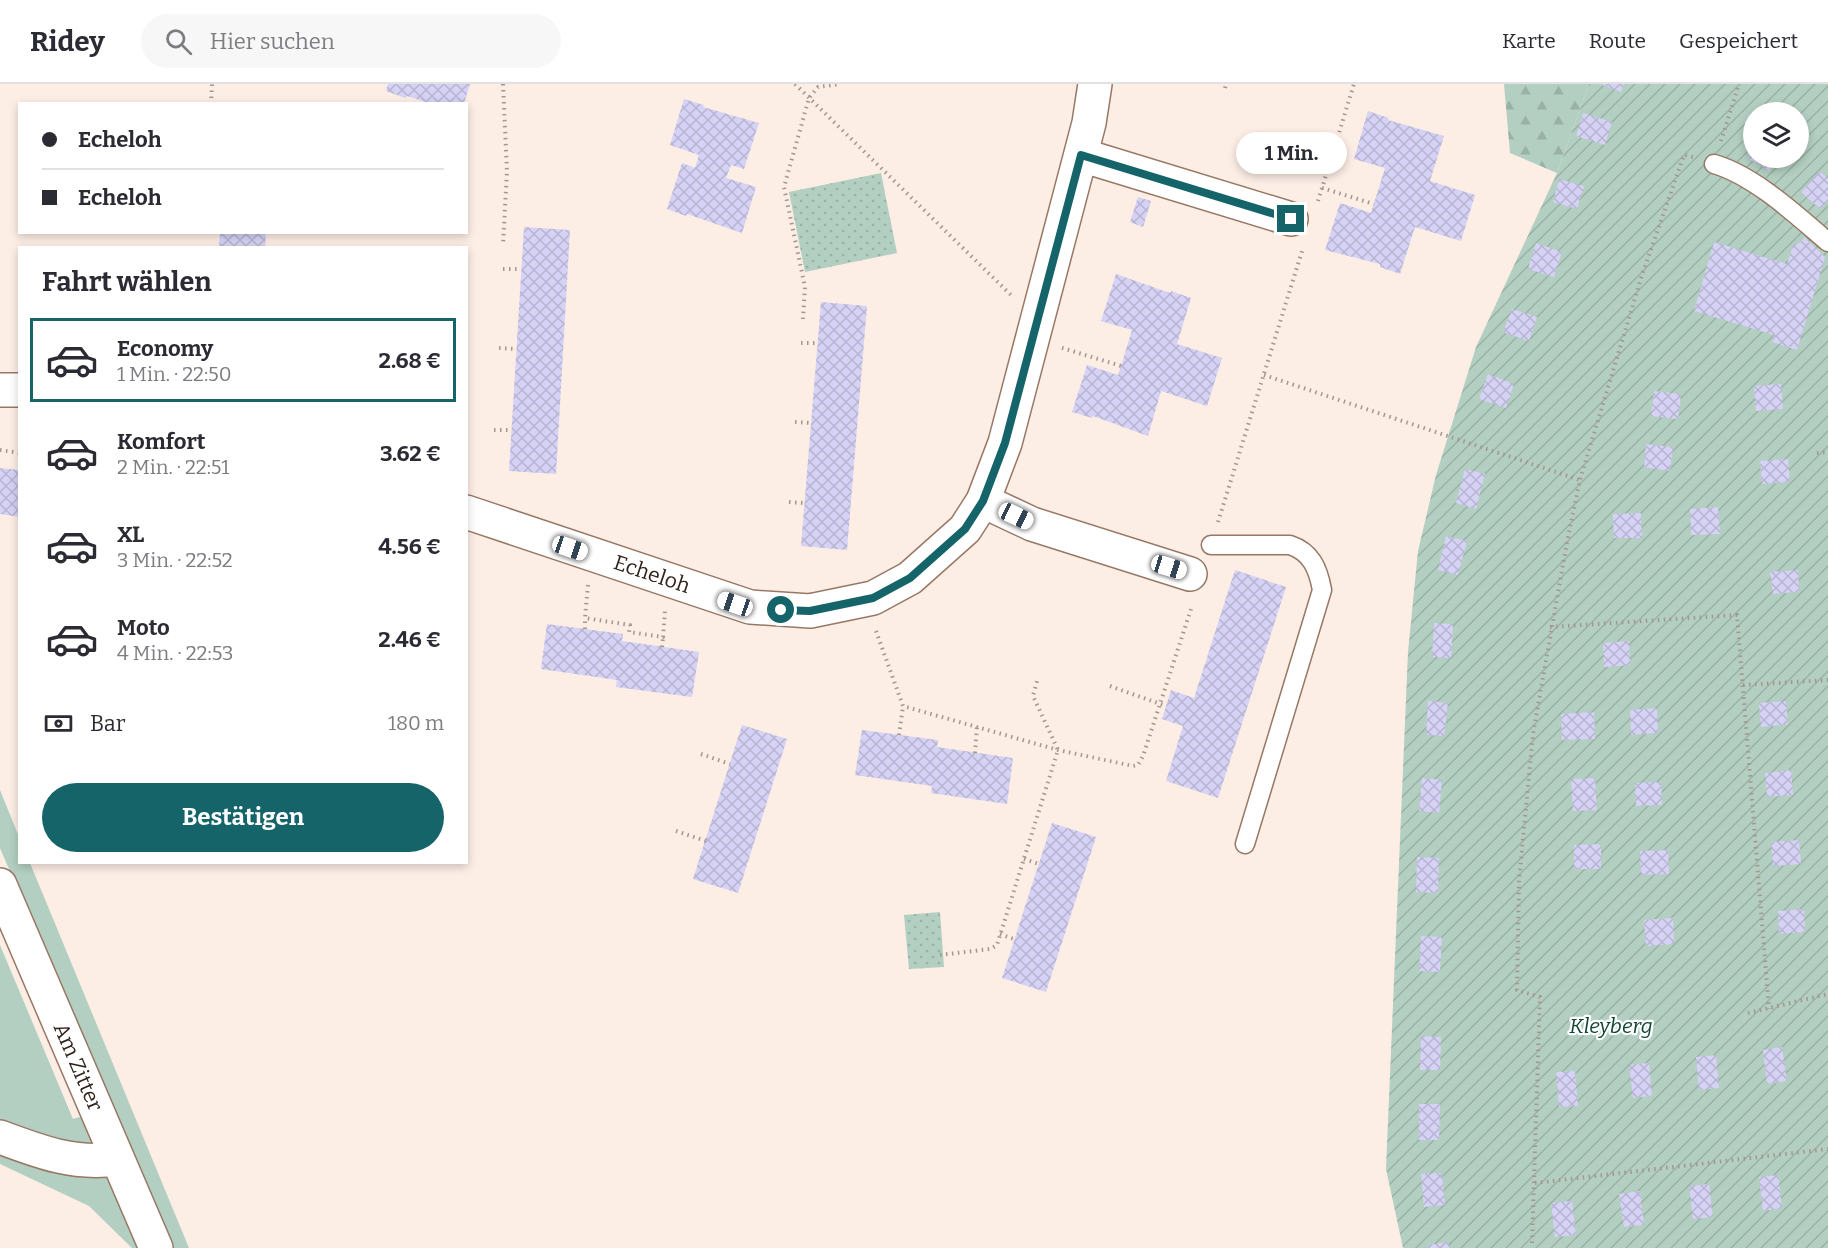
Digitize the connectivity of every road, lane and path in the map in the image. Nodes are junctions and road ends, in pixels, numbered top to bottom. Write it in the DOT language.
graph roads {
  1 [pos="212,84"];
  2 [pos="503,84"];
  3 [pos="795,84"];
  4 [pos="840,84"];
  5 [pos="1095,84"];
  6 [pos="1354,84"];
  7 [pos="1739,84"];
  8 [pos="809,98"];
  9 [pos="211,102"];
  10 [pos="1081,155"];
  11 [pos="1714,164"];
  12 [pos="1322,188"];
  13 [pos="1374,204"];
  14 [pos="1305,221"];
  15 [pos="1828,242"];
  16 [pos="503,245"];
  17 [pos="502,269"];
  18 [pos="521,269"];
  19 [pos="803,319"];
  20 [pos="1035,330"];
  21 [pos="801,343"];
  22 [pos="817,343"];
  23 [pos="499,348"];
  24 [pos="517,348"];
  25 [pos="1121,366"];
  26 [pos="1264,375"];
  27 [pos="0,390"];
  28 [pos="18,390"];
  29 [pos="795,422"];
  30 [pos="811,423"];
  31 [pos="495,430"];
  32 [pos="512,430"];
  33 [pos="0,450"];
  34 [pos="1828,452"];
  35 [pos="18,453"];
  36 [pos="1817,453"];
  37 [pos="1580,480"];
  38 [pos="983,501"];
  39 [pos="789,502"];
  40 [pos="804,503"];
  41 [pos="468,513"];
  42 [pos="1211,546"];
  43 [pos="590,554"];
  44 [pos="667,580"];
  45 [pos="1192,588"];
  46 [pos="865,599"];
  47 [pos="585,618"];
  48 [pos="1550,627"];
  49 [pos="585,629"];
  50 [pos="663,637"];
  51 [pos="662,647"];
  52 [pos="1038,678"];
  53 [pos="1828,680"];
  54 [pos="1743,685"];
  55 [pos="1110,686"];
  56 [pos="1160,704"];
  57 [pos="903,706"];
  58 [pos="1166,706"];
  59 [pos="977,726"];
  60 [pos="899,735"];
  61 [pos="1058,750"];
  62 [pos="975,753"];
  63 [pos="701,754"];
  64 [pos="730,764"];
  65 [pos="676,831"];
  66 [pos="706,841"];
  67 [pos="1245,844"];
  68 [pos="1024,859"];
  69 [pos="1039,864"];
  70 [pos="0,885"];
  71 [pos="1000,933"];
  72 [pos="1014,939"];
  73 [pos="940,955"];
  74 [pos="1828,994"];
  75 [pos="1769,1008"];
  76 [pos="1748,1014"];
  77 [pos="0,1137"];
  78 [pos="1828,1149"];
  79 [pos="117,1159"];
  80 [pos="1535,1184"];
  81 [pos="1532,1243"];
  82 [pos="156,1248"];
  1 -- 9 [label="path"];
  2 -- 16 [label="path"];
  3 -- 8 [label="path"];
  4 -- 8 [label="path"];
  5 -- 10 [label="street, Echeloh"];
  6 -- 12 [label="path"];
  7 -- 11 [label="path"];
  8 -- 19 [label="path"];
  8 -- 20 [label="path"];
  10 -- 14 [label="street"];
  10 -- 20 [label="street, Echeloh"];
  11 -- 15 [label="lane"];
  11 -- 37 [label="path"];
  12 -- 13 [label="path"];
  12 -- 14 [label="path"];
  14 -- 26 [label="path"];
  17 -- 18 [label="path"];
  20 -- 25 [label="path"];
  20 -- 38 [label="street, Echeloh"];
  21 -- 22 [label="path"];
  23 -- 24 [label="path"];
  26 -- 37 [label="path"];
  26 -- 42 [label="path"];
  27 -- 28 [label="street"];
  29 -- 30 [label="path"];
  31 -- 32 [label="path"];
  33 -- 35 [label="path"];
  34 -- 36 [label="path"];
  37 -- 48 [label="path"];
  38 -- 45 [label="street"];
  38 -- 46 [label="street, Echeloh"];
  39 -- 40 [label="path"];
  41 -- 43 [label="street, Echeloh"];
  42 -- 67 [label="lane"];
  43 -- 44 [label="street, Echeloh"];
  43 -- 47 [label="path"];
  44 -- 46 [label="street, Echeloh"];
  44 -- 50 [label="path"];
  45 -- 56 [label="path"];
  46 -- 57 [label="path"];
  47 -- 49 [label="path"];
  47 -- 50 [label="path"];
  48 -- 54 [label="path"];
  48 -- 80 [label="path"];
  50 -- 51 [label="path"];
  52 -- 61 [label="path"];
  53 -- 54 [label="path"];
  54 -- 75 [label="path"];
  55 -- 56 [label="path"];
  56 -- 58 [label="path"];
  56 -- 61 [label="path"];
  57 -- 59 [label="path"];
  57 -- 60 [label="path"];
  59 -- 61 [label="path"];
  59 -- 62 [label="path"];
  61 -- 68 [label="path"];
  63 -- 64 [label="path"];
  65 -- 66 [label="path"];
  68 -- 69 [label="path"];
  68 -- 71 [label="path"];
  70 -- 79 [label="street, Am Zitter"];
  71 -- 72 [label="path"];
  71 -- 73 [label="path"];
  74 -- 75 [label="path"];
  75 -- 76 [label="path"];
  77 -- 79 [label="street"];
  78 -- 80 [label="path"];
  79 -- 82 [label="street, Am Zitter"];
  80 -- 81 [label="path"];
}
